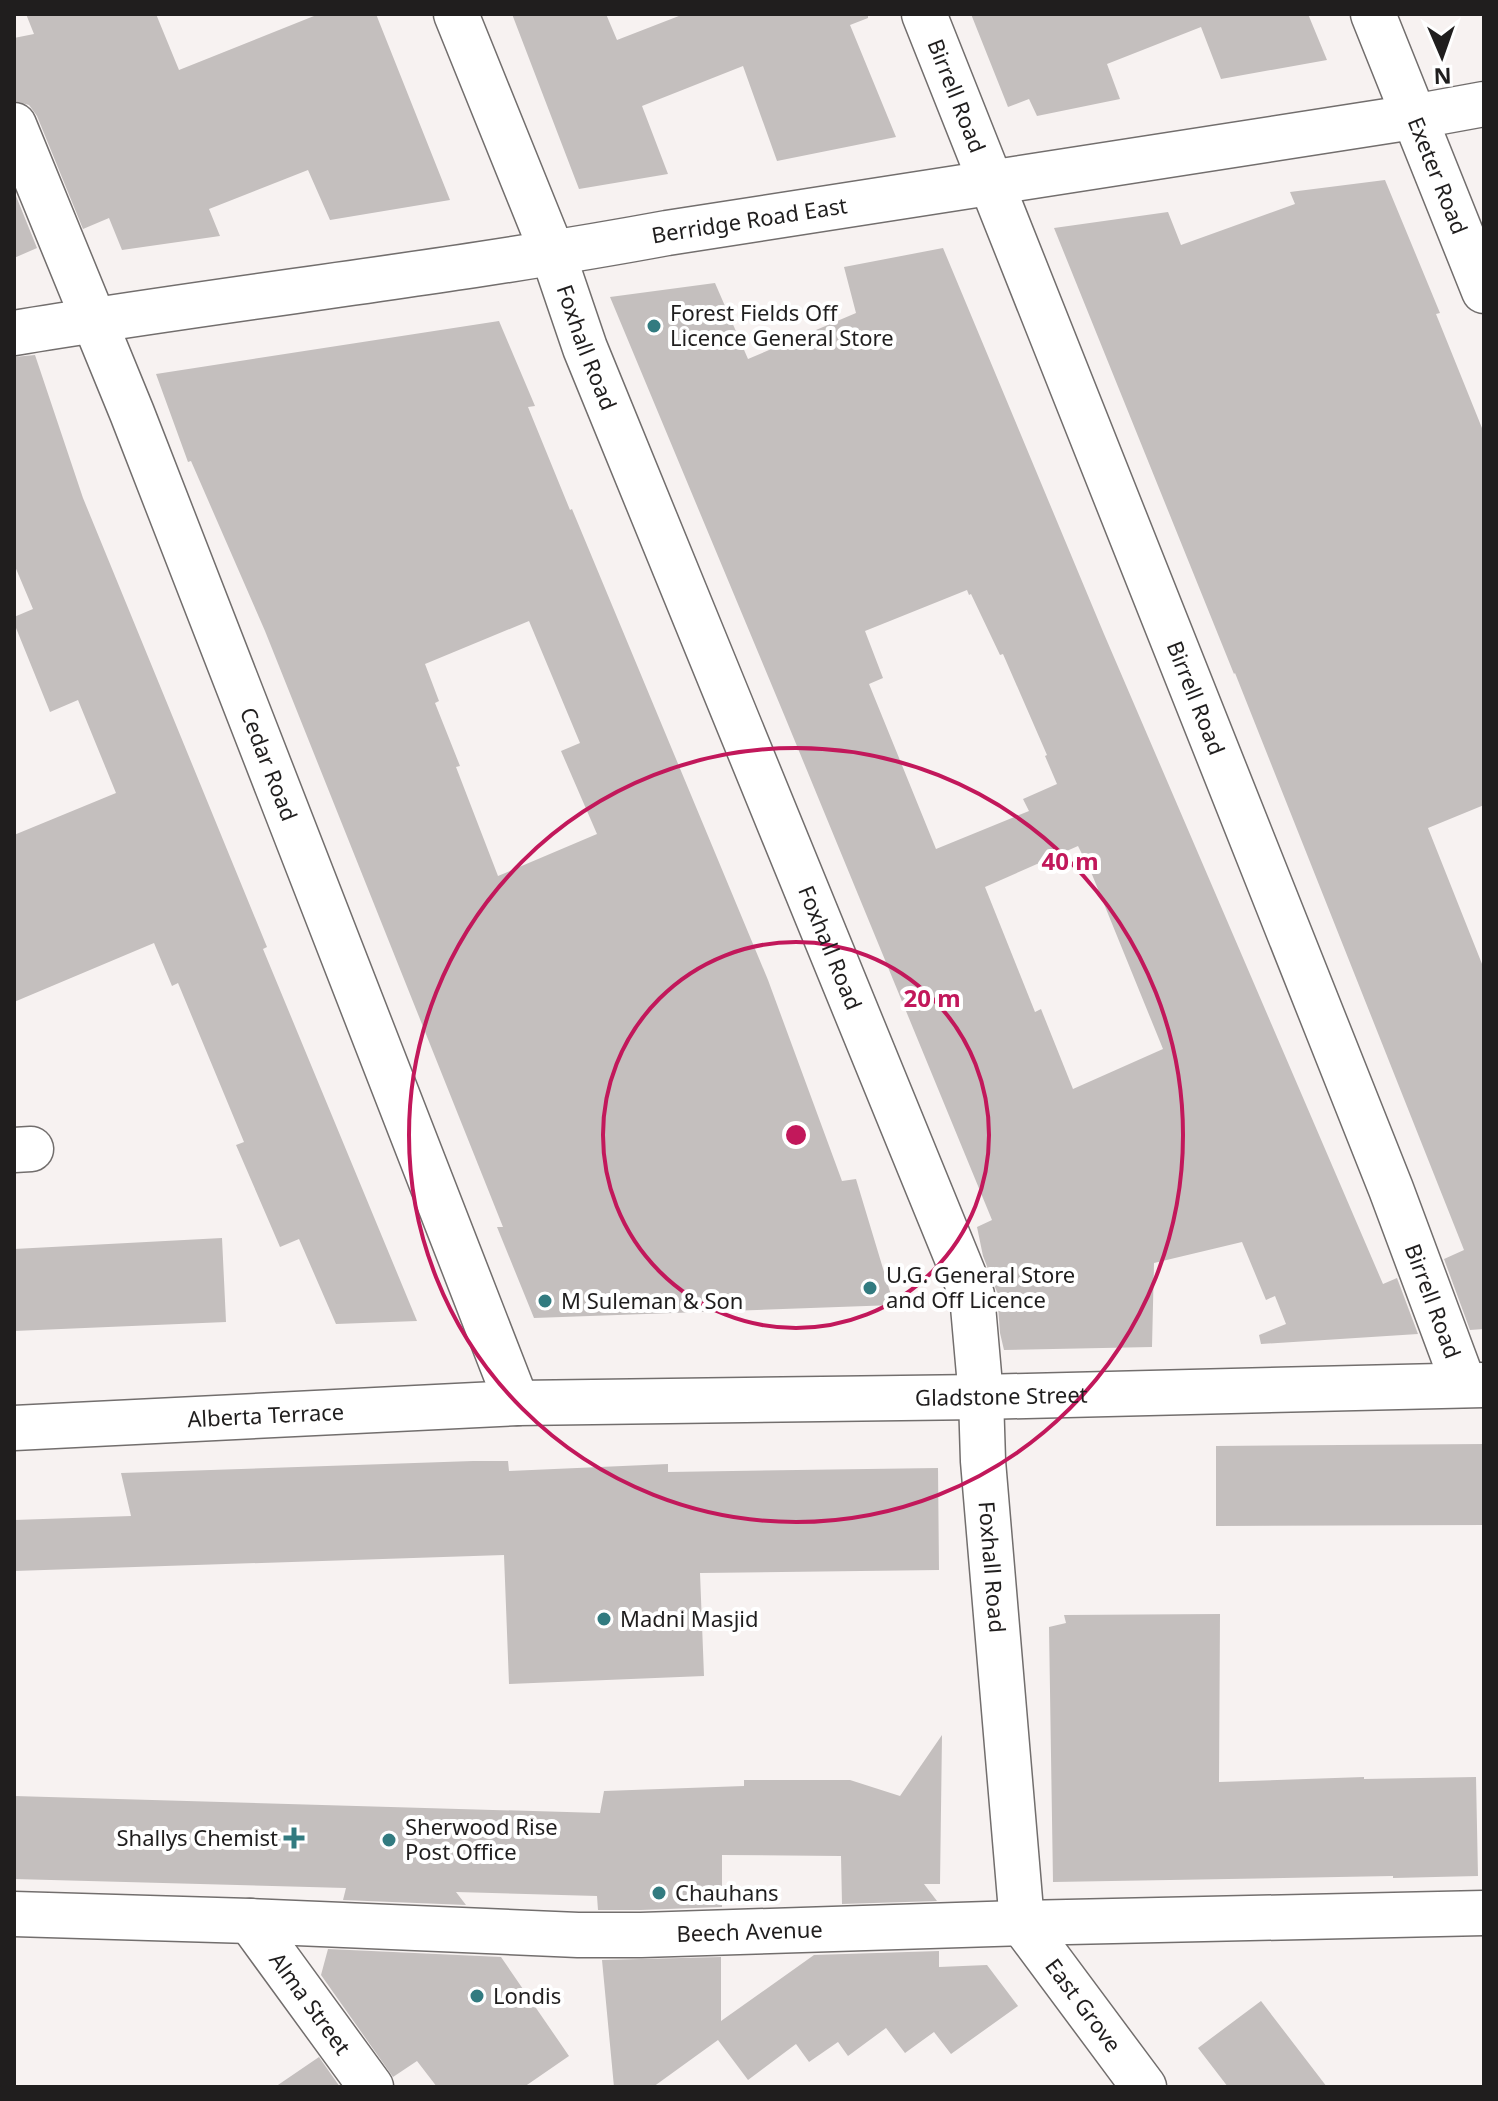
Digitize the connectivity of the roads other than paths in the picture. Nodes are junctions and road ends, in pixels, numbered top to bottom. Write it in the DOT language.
graph roads {
  1 [pos="456,14"];
  2 [pos="924,14"];
  3 [pos="1373,14"];
  4 [pos="1484,104"];
  5 [pos="1413,117"];
  6 [pos="14,125"];
  7 [pos="991,182"];
  8 [pos="553,254"];
  9 [pos="1484,291"];
  10 [pos="95,320"];
  11 [pos="14,333"];
  12 [pos="1474,1385"];
  13 [pos="981,1397"];
  14 [pos="517,1403"];
  15 [pos="14,1428"];
  16 [pos="1484,1913"];
  17 [pos="14,1914"];
  18 [pos="250,1921"];
  19 [pos="1022,1923"];
  20 [pos="371,2087"];
  21 [pos="1144,2087"];
  1 -- 8 [label="street, Foxhall Road"];
  2 -- 7 [label="street, Birrell Road"];
  3 -- 5 [label="street, Exeter Road"];
  4 -- 5 [label="street, Berridge Road East"];
  5 -- 7 [label="street, Berridge Road East"];
  5 -- 9 [label="street, Exeter Road"];
  6 -- 10 [label="street, Cedar Road"];
  7 -- 8 [label="street, Berridge Road East"];
  7 -- 12 [label="street, Birrell Road"];
  8 -- 10 [label="street, Berridge Road East"];
  8 -- 13 [label="street, Foxhall Road"];
  10 -- 11 [label="street, Berridge Road East"];
  10 -- 14 [label="street, Cedar Road"];
  12 -- 13 [label="street, Gladstone Street"];
  13 -- 14 [label="street, Gladstone Street"];
  13 -- 19 [label="street, Foxhall Road"];
  14 -- 15 [label="street, Alberta Terrace"];
  16 -- 19 [label="street, Beech Avenue"];
  17 -- 18 [label="street, Beech Avenue"];
  18 -- 19 [label="street, Beech Avenue"];
  18 -- 20 [label="street, Alma Street"];
  19 -- 21 [label="street, East Grove"];
}
